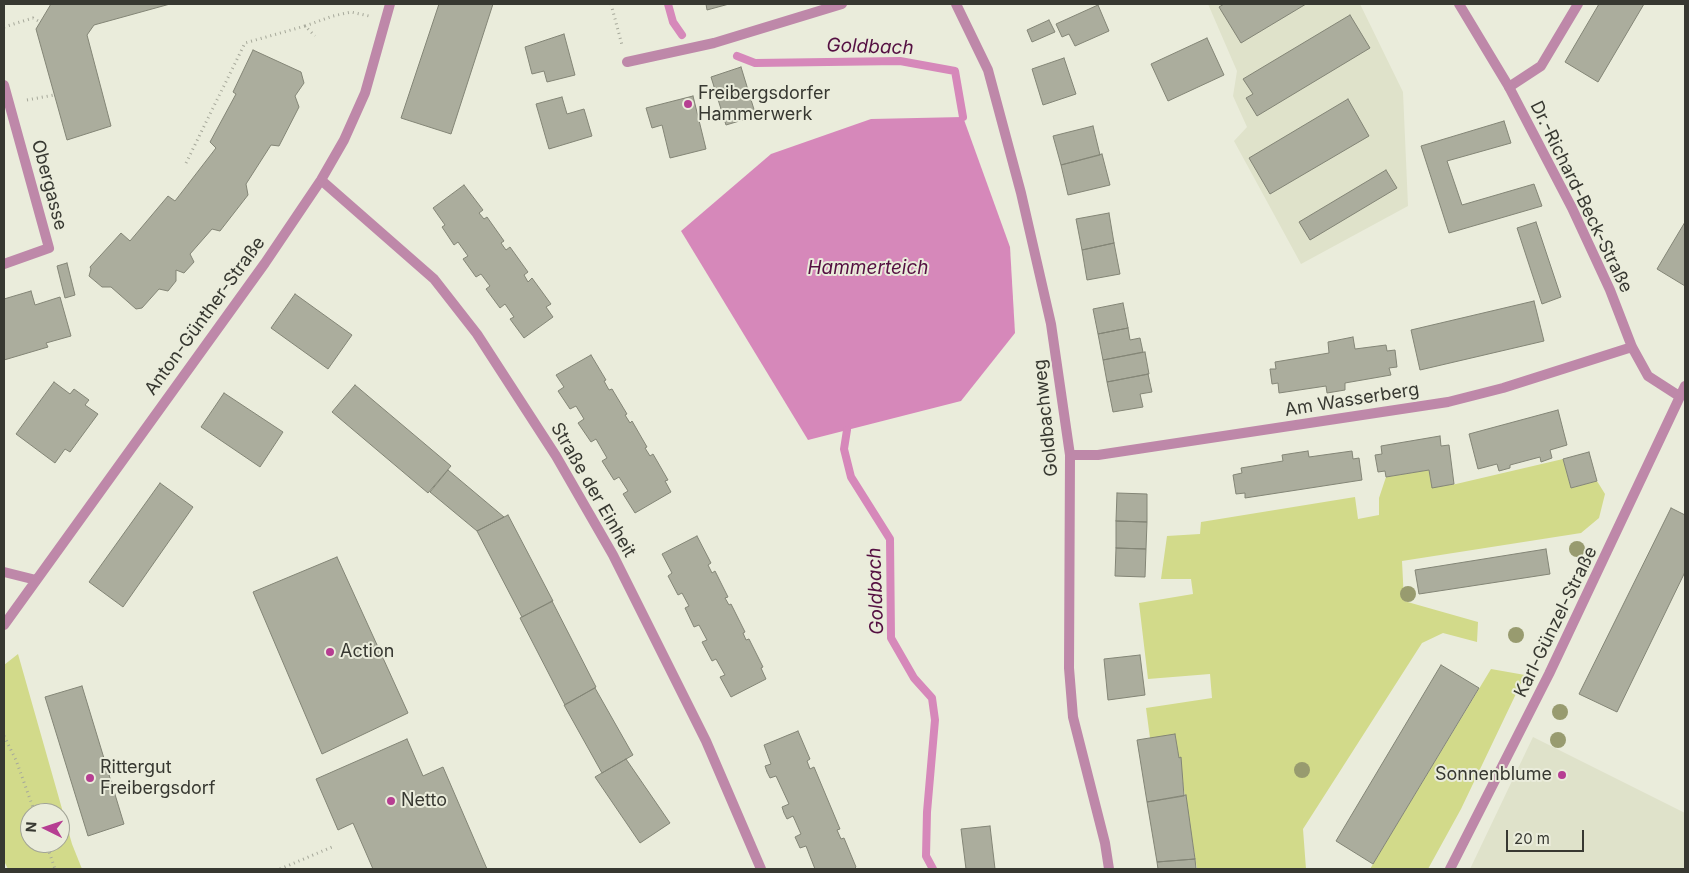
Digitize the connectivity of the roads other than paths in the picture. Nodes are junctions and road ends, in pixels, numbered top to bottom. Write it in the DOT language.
graph roads {
  1 [pos="390,4"];
  2 [pos="842,4"];
  3 [pos="956,4"];
  4 [pos="1459,4"];
  5 [pos="1578,4"];
  6 [pos="627,62"];
  7 [pos="4,85"];
  8 [pos="1509,87"];
  9 [pos="321,180"];
  10 [pos="4,264"];
  11 [pos="1632,347"];
  12 [pos="1685,386"];
  13 [pos="1679,396"];
  14 [pos="1070,455"];
  15 [pos="4,572"];
  16 [pos="36,580"];
  17 [pos="4,626"];
  18 [pos="761,869"];
  19 [pos="1109,869"];
  20 [pos="1450,869"];
  1 -- 9 [label="street, Anton-Günther-Straße"];
  2 -- 6 [label="street"];
  3 -- 14 [label="street, Goldbachweg"];
  4 -- 8 [label="street, Dr.-Richard-Beck-Straße"];
  5 -- 8 [label="street"];
  7 -- 10 [label="street, Obergasse"];
  8 -- 11 [label="street, Dr.-Richard-Beck-Straße"];
  9 -- 16 [label="street, Anton-Günther-Straße"];
  9 -- 18 [label="street, Straße der Einheit"];
  11 -- 13 [label="street, Dr.-Richard-Beck-Straße"];
  11 -- 14 [label="street, Am Wasserberg"];
  12 -- 13 [label="street, Karl-Günzel-Straße"];
  13 -- 20 [label="street, Karl-Günzel-Straße"];
  14 -- 19 [label="street, Goldbachweg"];
  15 -- 16 [label="street"];
  16 -- 17 [label="street, Anton-Günther-Straße"];
}
